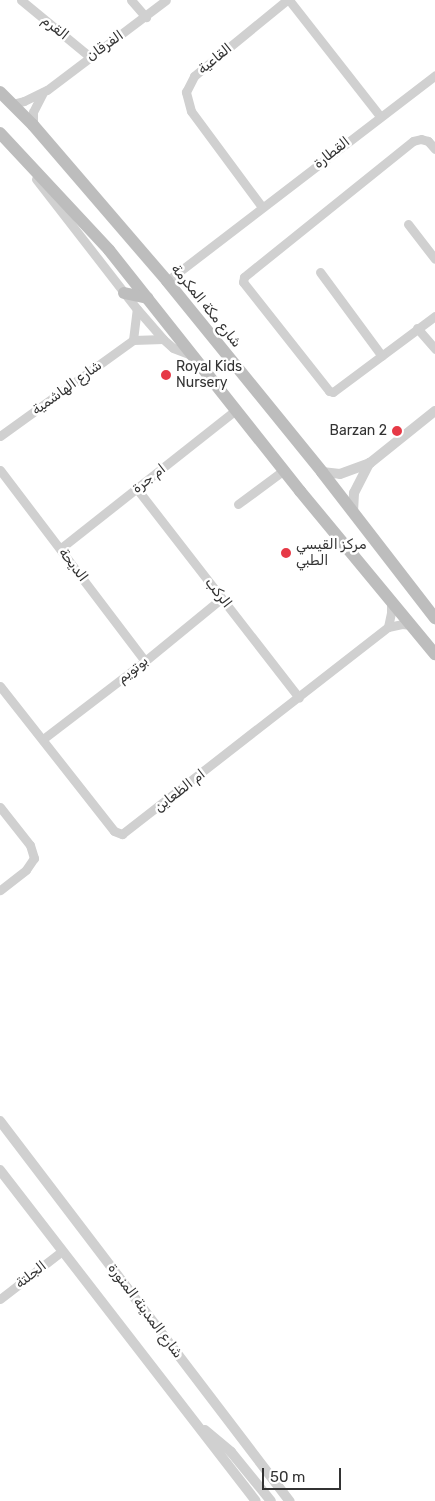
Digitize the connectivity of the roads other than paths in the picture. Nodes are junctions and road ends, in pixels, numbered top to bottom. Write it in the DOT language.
graph roads {
  1 [pos="21,0"];
  2 [pos="131,0"];
  3 [pos="166,0"];
  4 [pos="288,0"];
  5 [pos="146,17"];
  6 [pos="89,56"];
  7 [pos="435,75"];
  8 [pos="0,92"];
  9 [pos="44,92"];
  10 [pos="12,104"];
  11 [pos="380,116"];
  12 [pos="33,125"];
  13 [pos="0,133"];
  14 [pos="435,149"];
  15 [pos="22,155"];
  16 [pos="262,207"];
  17 [pos="408,224"];
  18 [pos="435,259"];
  19 [pos="320,272"];
  20 [pos="166,280"];
  21 [pos="124,292"];
  22 [pos="147,298"];
  23 [pos="137,309"];
  24 [pos="434,318"];
  25 [pos="417,328"];
  26 [pos="163,339"];
  27 [pos="133,340"];
  28 [pos="435,349"];
  29 [pos="192,355"];
  30 [pos="382,356"];
  31 [pos="236,410"];
  32 [pos="435,412"];
  33 [pos="0,436"];
  34 [pos="370,463"];
  35 [pos="0,470"];
  36 [pos="284,470"];
  37 [pos="322,472"];
  38 [pos="137,489"];
  39 [pos="238,504"];
  40 [pos="353,512"];
  41 [pos="61,548"];
  42 [pos="222,598"];
  43 [pos="391,598"];
  44 [pos="435,618"];
  45 [pos="412,625"];
  46 [pos="388,627"];
  47 [pos="435,654"];
  48 [pos="145,661"];
  49 [pos="0,686"];
  50 [pos="300,698"];
  51 [pos="43,739"];
  52 [pos="0,807"];
  53 [pos="0,890"];
  54 [pos="0,1121"];
  55 [pos="0,1170"];
  56 [pos="62,1251"];
  57 [pos="0,1299"];
  58 [pos="194,1422"];
  59 [pos="256,1501"];
  60 [pos="271,1501"];
  61 [pos="290,1501"];
  1 -- 6 [label="street, القرم"];
  2 -- 5 [label="street"];
  3 -- 5 [label="street, الفرقان"];
  4 -- 11 [label="street"];
  4 -- 16 [label="street, القاعية"];
  5 -- 6 [label="street, الفرقان"];
  6 -- 9 [label="street, الفرقان"];
  7 -- 11 [label="street, القطارة"];
  8 -- 10 [label="main road, شارع مكة المكرمة"];
  9 -- 10 [label="street, الفرقان"];
  9 -- 12 [label="street, الفرقان"];
  10 -- 12 [label="main road, شارع مكة المكرمة"];
  11 -- 16 [label="street, القطارة"];
  12 -- 20 [label="main road, شارع مكة المكرمة"];
  13 -- 15 [label="main road"];
  14 -- 30 [label="street"];
  15 -- 21 [label="street"];
  15 -- 22 [label="main road"];
  16 -- 20 [label="street, القطارة"];
  17 -- 18 [label="street"];
  19 -- 30 [label="street"];
  20 -- 37 [label="main road, شارع مكة المكرمة"];
  21 -- 22 [label="main road"];
  21 -- 23 [label="street"];
  22 -- 29 [label="main road"];
  23 -- 26 [label="street"];
  23 -- 27 [label="street"];
  24 -- 25 [label="street"];
  25 -- 28 [label="street"];
  25 -- 30 [label="street"];
  26 -- 27 [label="street"];
  26 -- 29 [label="street"];
  27 -- 33 [label="street, شارع الهاشمية"];
  29 -- 31 [label="main road"];
  31 -- 36 [label="main road"];
  31 -- 38 [label="street, ام جرة"];
  32 -- 34 [label="street"];
  34 -- 37 [label="street"];
  34 -- 40 [label="street"];
  35 -- 41 [label="street, الديحة"];
  36 -- 39 [label="street"];
  36 -- 43 [label="main road"];
  37 -- 40 [label="main road, شارع مكة المكرمة"];
  38 -- 41 [label="street, ام جرة"];
  38 -- 42 [label="street, الركب"];
  40 -- 44 [label="main road, شارع مكة المكرمة"];
  41 -- 48 [label="street, الديحة"];
  42 -- 48 [label="street, بوتويم"];
  42 -- 50 [label="street, الركب"];
  43 -- 45 [label="main road"];
  43 -- 46 [label="street"];
  45 -- 46 [label="street"];
  45 -- 47 [label="main road"];
  46 -- 50 [label="street, ام الظعاين"];
  48 -- 51 [label="street, بوتويم"];
  49 -- 51 [label="street, ام الظعاين"];
  50 -- 51 [label="street, ام الظعاين"];
  52 -- 53 [label="street"];
  54 -- 61 [label="street, شارع المدينة المنورة"];
  55 -- 56 [label="street, شارع المدينة المنورة"];
  56 -- 57 [label="street, الجلتة"];
  56 -- 58 [label="street, شارع المدينة المنورة"];
  58 -- 59 [label="street, شارع المدينة المنورة"];
  58 -- 60 [label="street"];
}
